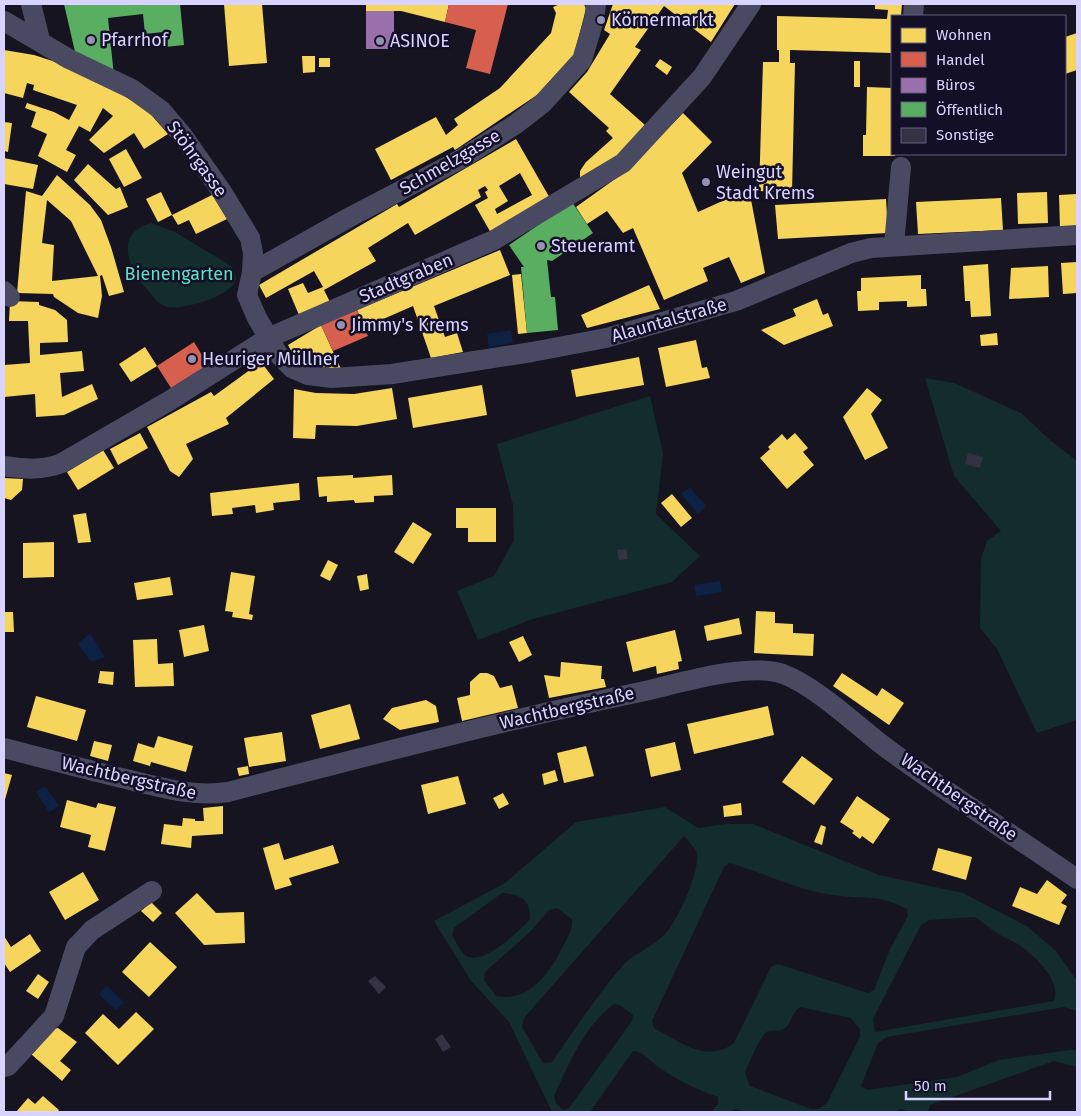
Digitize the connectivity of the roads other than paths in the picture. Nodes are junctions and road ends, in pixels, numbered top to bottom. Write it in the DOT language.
graph roads {
  1 [pos="32,4"];
  2 [pos="596,4"];
  3 [pos="751,4"];
  4 [pos="4,21"];
  5 [pos="40,40"];
  6 [pos="901,167"];
  7 [pos="1077,235"];
  8 [pos="894,245"];
  9 [pos="252,272"];
  10 [pos="268,338"];
  11 [pos="4,466"];
  12 [pos="4,748"];
  13 [pos="1077,879"];
  14 [pos="152,891"];
  15 [pos="4,1067"];
  1 -- 5 [label="street"];
  2 -- 9 [label="street, Schmelzgasse"];
  3 -- 10 [label="street, Stadtgraben"];
  4 -- 5 [label="street, Stöhrgasse"];
  5 -- 9 [label="street, Stöhrgasse"];
  6 -- 8 [label="street"];
  7 -- 8 [label="street, Alauntalstraße"];
  8 -- 10 [label="street, Alauntalstraße"];
  9 -- 10 [label="street, Stöhrgasse"];
  10 -- 11 [label="street, Stadtgraben"];
  12 -- 13 [label="street, Wachtbergstraße"];
  14 -- 15 [label="street"];
}
